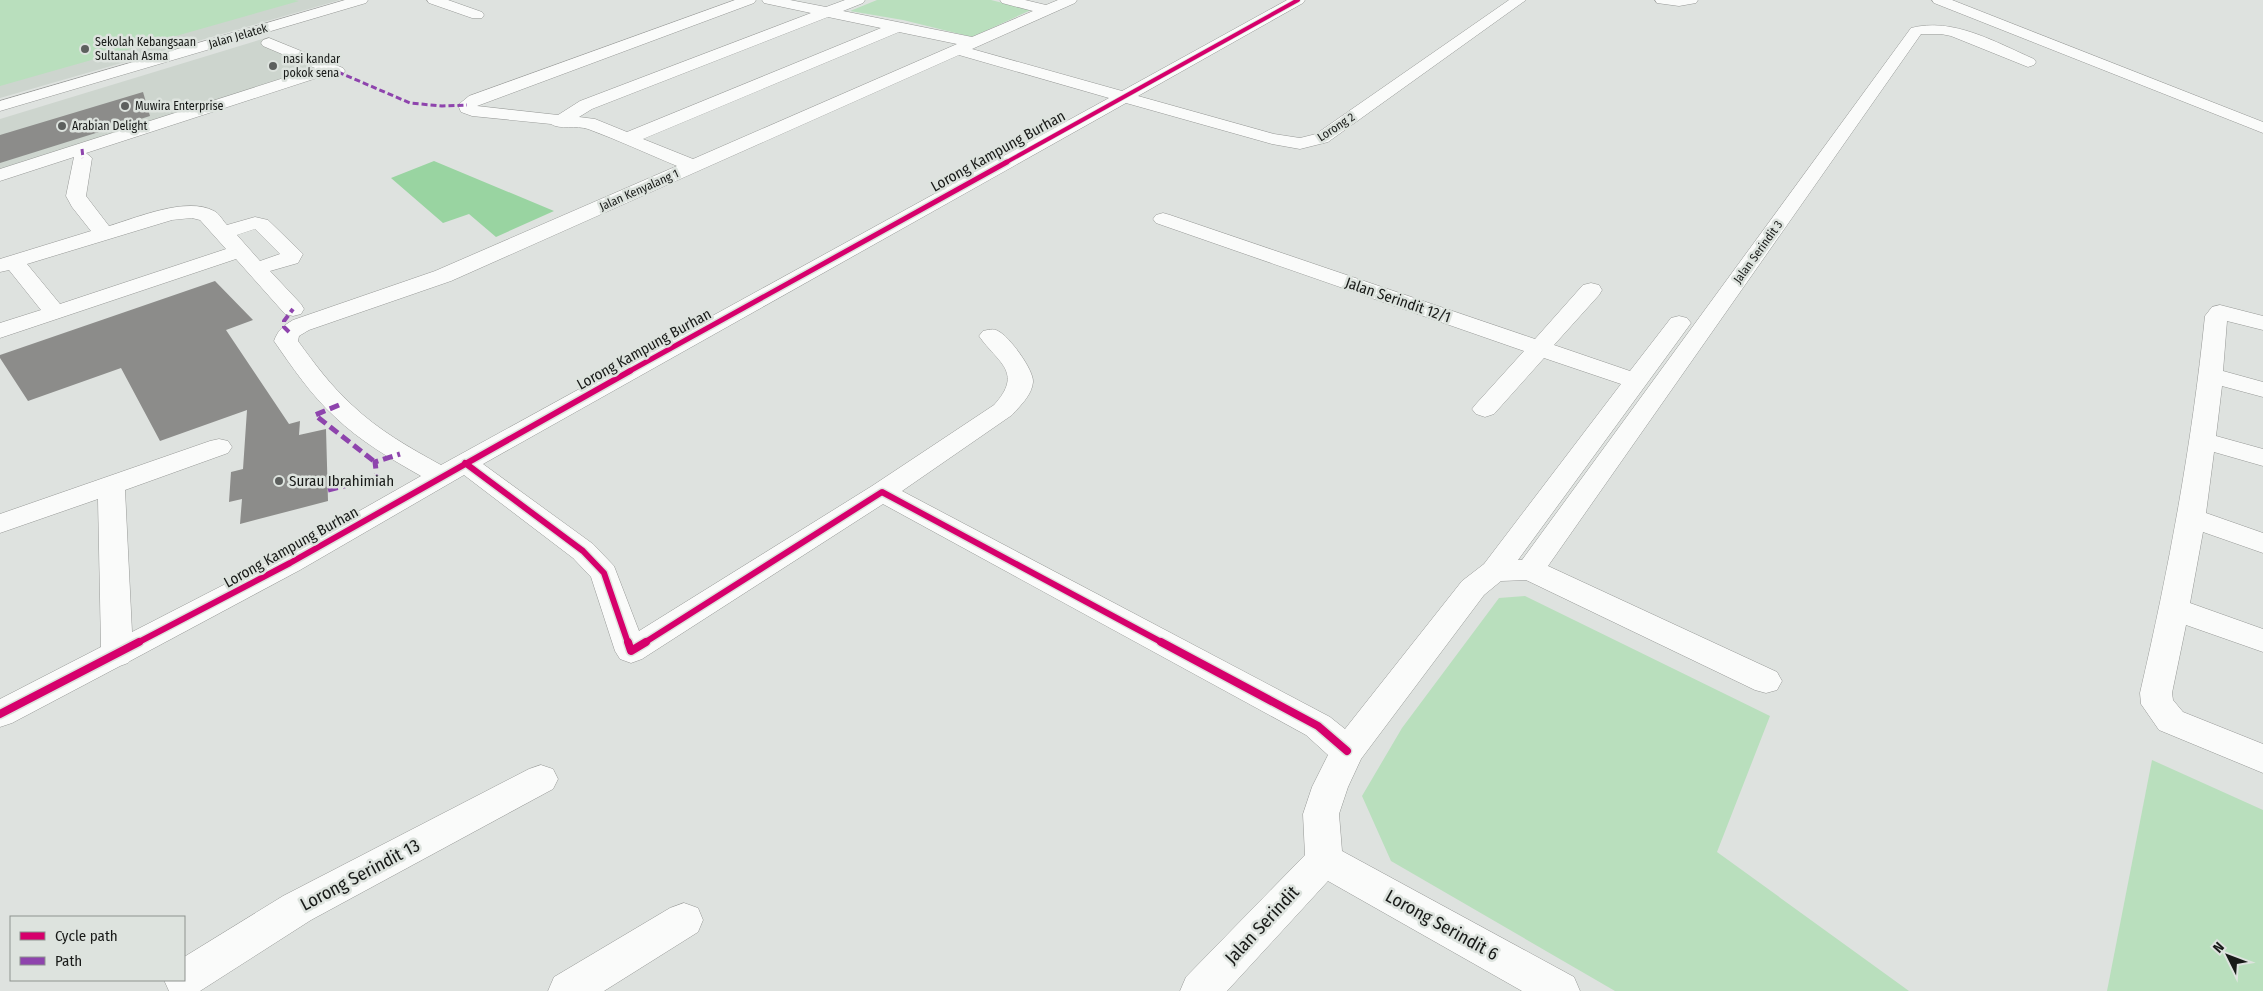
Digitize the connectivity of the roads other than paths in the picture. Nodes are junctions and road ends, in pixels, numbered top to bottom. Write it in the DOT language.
graph roads {
  1 [pos="316,0"];
  2 [pos="361,0"];
  3 [pos="434,0"];
  4 [pos="749,0"];
  5 [pos="769,0"];
  6 [pos="858,0"];
  7 [pos="1007,0"];
  8 [pos="1070,0"];
  9 [pos="1298,0"];
  10 [pos="1519,0"];
  11 [pos="1662,0"];
  12 [pos="1691,0"];
  13 [pos="1939,0"];
  14 [pos="1966,0"];
  15 [pos="1047,10"];
  16 [pos="828,12"];
  17 [pos="478,15"];
  18 [pos="897,28"];
  19 [pos="246,34"];
  20 [pos="269,43"];
  21 [pos="973,44"];
  22 [pos="2028,62"];
  23 [pos="139,82"];
  24 [pos="0,92"];
  25 [pos="1124,95"];
  26 [pos="0,106"];
  27 [pos="2263,115"];
  28 [pos="558,122"];
  29 [pos="2263,128"];
  30 [pos="629,138"];
  31 [pos="83,158"];
  32 [pos="694,166"];
  33 [pos="0,175"];
  34 [pos="1163,218"];
  35 [pos="224,232"];
  36 [pos="104,234"];
  37 [pos="240,251"];
  38 [pos="7,264"];
  39 [pos="256,269"];
  40 [pos="1591,290"];
  41 [pos="55,312"];
  42 [pos="291,320"];
  43 [pos="1679,323"];
  44 [pos="2263,323"];
  45 [pos="0,331"];
  46 [pos="991,336"];
  47 [pos="1539,348"];
  48 [pos="2212,375"];
  49 [pos="1634,381"];
  50 [pos="2263,390"];
  51 [pos="1485,409"];
  52 [pos="2202,440"];
  53 [pos="219,446"];
  54 [pos="2263,458"];
  55 [pos="453,470"];
  56 [pos="111,485"];
  57 [pos="882,492"];
  58 [pos="2191,518"];
  59 [pos="0,524"];
  60 [pos="2263,543"];
  61 [pos="1530,570"];
  62 [pos="1494,571"];
  63 [pos="2175,609"];
  64 [pos="2263,641"];
  65 [pos="117,654"];
  66 [pos="1766,681"];
  67 [pos="0,714"];
  68 [pos="1346,751"];
  69 [pos="2263,759"];
  70 [pos="541,779"];
  71 [pos="1324,860"];
  72 [pos="684,920"];
  73 [pos="185,978"];
  74 [pos="180,981"];
  75 [pos="1205,990"];
  76 [pos="165,991"];
  77 [pos="568,991"];
  78 [pos="1560,991"];
  1 -- 24 [label="street"];
  2 -- 19 [label="street, Jalan Jelatek"];
  3 -- 17 [label="street"];
  4 -- 28 [label="street"];
  5 -- 16 [label="street, Lorong 2"];
  6 -- 16 [label="street"];
  7 -- 15 [label="street"];
  8 -- 15 [label="street, Jalan Kenyalang 1"];
  9 -- 25 [label="street, Lorong Kampung Burhan"];
  10 -- 25 [label="street, Lorong 2"];
  11 -- 12 [label="street"];
  13 -- 29 [label="street"];
  14 -- 27 [label="street"];
  15 -- 21 [label="street, Jalan Kenyalang 1"];
  16 -- 18 [label="street, Lorong 2"];
  16 -- 28 [label="street"];
  18 -- 21 [label="street, Lorong 2"];
  18 -- 30 [label="street"];
  19 -- 20 [label="street"];
  19 -- 26 [label="street, Jalan Jelatek"];
  20 -- 23 [label="street"];
  20 -- 33 [label="street"];
  21 -- 25 [label="street, Lorong 2"];
  21 -- 32 [label="street, Jalan Kenyalang 1"];
  22 -- 61 [label="street, Jalan Serindit 3"];
  25 -- 55 [label="street, Lorong Kampung Burhan"];
  28 -- 30 [label="street"];
  30 -- 32 [label="street"];
  31 -- 36 [label="street"];
  32 -- 42 [label="street, Jalan Kenyalang 1"];
  34 -- 47 [label="street, Jalan Serindit 12/1"];
  35 -- 36 [label="street"];
  35 -- 37 [label="street"];
  35 -- 39 [label="street"];
  36 -- 38 [label="street"];
  37 -- 39 [label="street"];
  37 -- 41 [label="street"];
  38 -- 41 [label="street"];
  39 -- 42 [label="street"];
  40 -- 47 [label="street"];
  41 -- 45 [label="street"];
  42 -- 55 [label="street"];
  43 -- 49 [label="street"];
  44 -- 48 [label="street"];
  46 -- 57 [label="street"];
  47 -- 49 [label="street, Jalan Serindit 12/1"];
  47 -- 51 [label="street"];
  48 -- 50 [label="street"];
  48 -- 52 [label="street"];
  49 -- 62 [label="street"];
  52 -- 54 [label="street"];
  52 -- 58 [label="street"];
  53 -- 56 [label="street"];
  55 -- 57 [label="street"];
  55 -- 65 [label="street, Lorong Kampung Burhan"];
  56 -- 59 [label="street"];
  56 -- 65 [label="street"];
  57 -- 68 [label="street"];
  58 -- 60 [label="street"];
  58 -- 63 [label="street"];
  61 -- 62 [label="street"];
  61 -- 66 [label="street"];
  62 -- 68 [label="street"];
  63 -- 64 [label="street"];
  63 -- 69 [label="street"];
  65 -- 67 [label="street, Lorong Kampung Burhan"];
  68 -- 71 [label="street"];
  70 -- 73 [label="street, Lorong Serindit 13"];
  71 -- 75 [label="street, Jalan Serindit"];
  71 -- 78 [label="street, Lorong Serindit 6"];
  72 -- 77 [label="street"];
  74 -- 76 [label="street, Lorong Serindit 13"];
}
